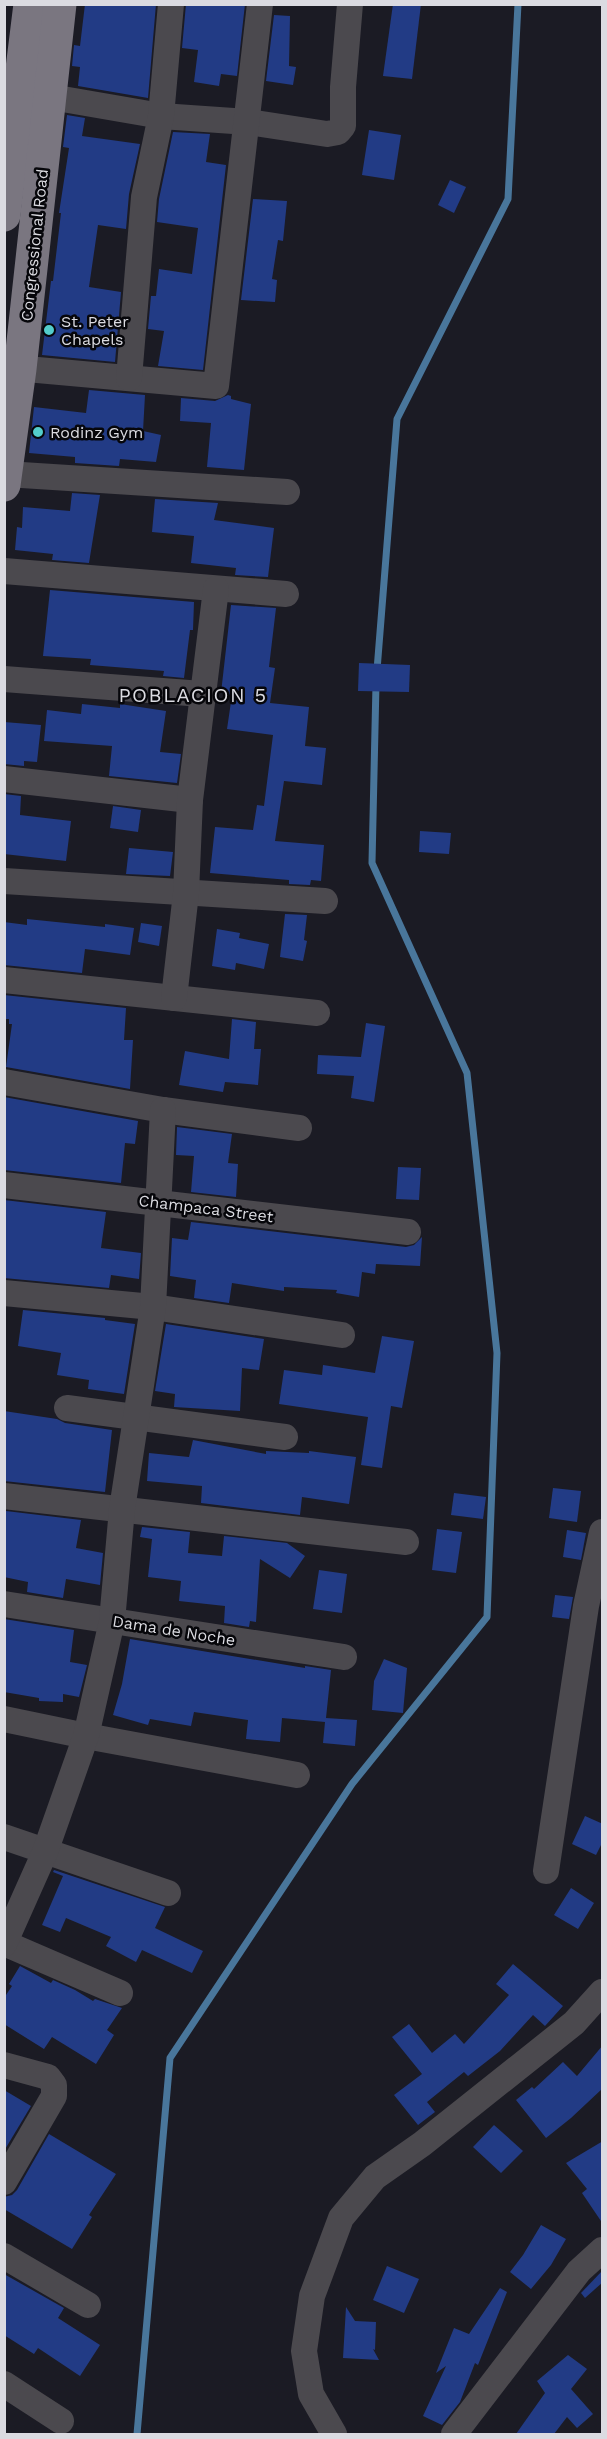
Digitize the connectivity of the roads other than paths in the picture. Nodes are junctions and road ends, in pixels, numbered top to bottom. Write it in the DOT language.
graph roads {
  1 [pos="30,4"];
  2 [pos="60,4"];
  3 [pos="171,4"];
  4 [pos="260,4"];
  5 [pos="350,4"];
  6 [pos="51,98"];
  7 [pos="161,116"];
  8 [pos="248,122"];
  9 [pos="4,215"];
  10 [pos="12,368"];
  11 [pos="129,378"];
  12 [pos="5,479"];
  13 [pos="287,492"];
  14 [pos="4,571"];
  15 [pos="216,589"];
  16 [pos="286,594"];
  17 [pos="4,679"];
  18 [pos="202,694"];
  19 [pos="4,778"];
  20 [pos="190,800"];
  21 [pos="4,881"];
  22 [pos="186,892"];
  23 [pos="325,902"];
  24 [pos="4,980"];
  25 [pos="174,998"];
  26 [pos="317,1013"];
  27 [pos="4,1082"];
  28 [pos="163,1110"];
  29 [pos="299,1128"];
  30 [pos="4,1185"];
  31 [pos="157,1203"];
  32 [pos="408,1232"];
  33 [pos="4,1293"];
  34 [pos="153,1307"];
  35 [pos="342,1335"];
  36 [pos="67,1408"];
  37 [pos="136,1417"];
  38 [pos="285,1437"];
  39 [pos="4,1496"];
  40 [pos="122,1509"];
  41 [pos="603,1532"];
  42 [pos="406,1542"];
  43 [pos="4,1604"];
  44 [pos="112,1621"];
  45 [pos="344,1657"];
  46 [pos="4,1719"];
  47 [pos="86,1736"];
  48 [pos="297,1775"];
  49 [pos="4,1837"];
  50 [pos="45,1852"];
  51 [pos="546,1870"];
  52 [pos="168,1893"];
  53 [pos="5,1944"];
  54 [pos="603,1992"];
  55 [pos="120,1994"];
  56 [pos="4,2065"];
  57 [pos="4,2182"];
  58 [pos="603,2250"];
  59 [pos="4,2256"];
  60 [pos="88,2305"];
  61 [pos="4,2384"];
  62 [pos="61,2421"];
  63 [pos="333,2434"];
  64 [pos="454,2434"];
  1 -- 9 [label="main road, Congressional Road"];
  2 -- 6 [label="main road, Congressional Road"];
  3 -- 7 [label="street"];
  4 -- 8 [label="street"];
  5 -- 8 [label="street"];
  6 -- 7 [label="street"];
  6 -- 10 [label="main road, Congressional Road"];
  7 -- 8 [label="street"];
  7 -- 11 [label="street"];
  8 -- 11 [label="street"];
  10 -- 11 [label="street"];
  10 -- 12 [label="main road, Congressional Road"];
  12 -- 13 [label="street"];
  14 -- 15 [label="street"];
  15 -- 16 [label="street"];
  15 -- 18 [label="street"];
  17 -- 18 [label="street"];
  18 -- 20 [label="street"];
  19 -- 20 [label="street"];
  20 -- 22 [label="street"];
  21 -- 22 [label="street"];
  22 -- 23 [label="street"];
  22 -- 25 [label="street"];
  24 -- 25 [label="street"];
  25 -- 26 [label="street"];
  27 -- 28 [label="street"];
  28 -- 29 [label="street"];
  28 -- 31 [label="street"];
  30 -- 31 [label="street, Champaca Street"];
  31 -- 32 [label="street, Champaca Street"];
  31 -- 34 [label="street"];
  33 -- 34 [label="street"];
  34 -- 35 [label="street"];
  34 -- 37 [label="street"];
  36 -- 37 [label="street"];
  37 -- 38 [label="street"];
  37 -- 40 [label="street"];
  39 -- 40 [label="street"];
  40 -- 42 [label="street"];
  40 -- 44 [label="street"];
  41 -- 51 [label="street"];
  43 -- 44 [label="street, Dama de Noche"];
  44 -- 45 [label="street, Dama de Noche"];
  44 -- 47 [label="street"];
  46 -- 47 [label="street"];
  47 -- 48 [label="street"];
  47 -- 50 [label="street"];
  49 -- 50 [label="street"];
  50 -- 52 [label="street"];
  50 -- 53 [label="street"];
  53 -- 55 [label="street"];
  54 -- 63 [label="street"];
  56 -- 57 [label="street"];
  58 -- 64 [label="street"];
  59 -- 60 [label="street"];
  61 -- 62 [label="street"];
}
